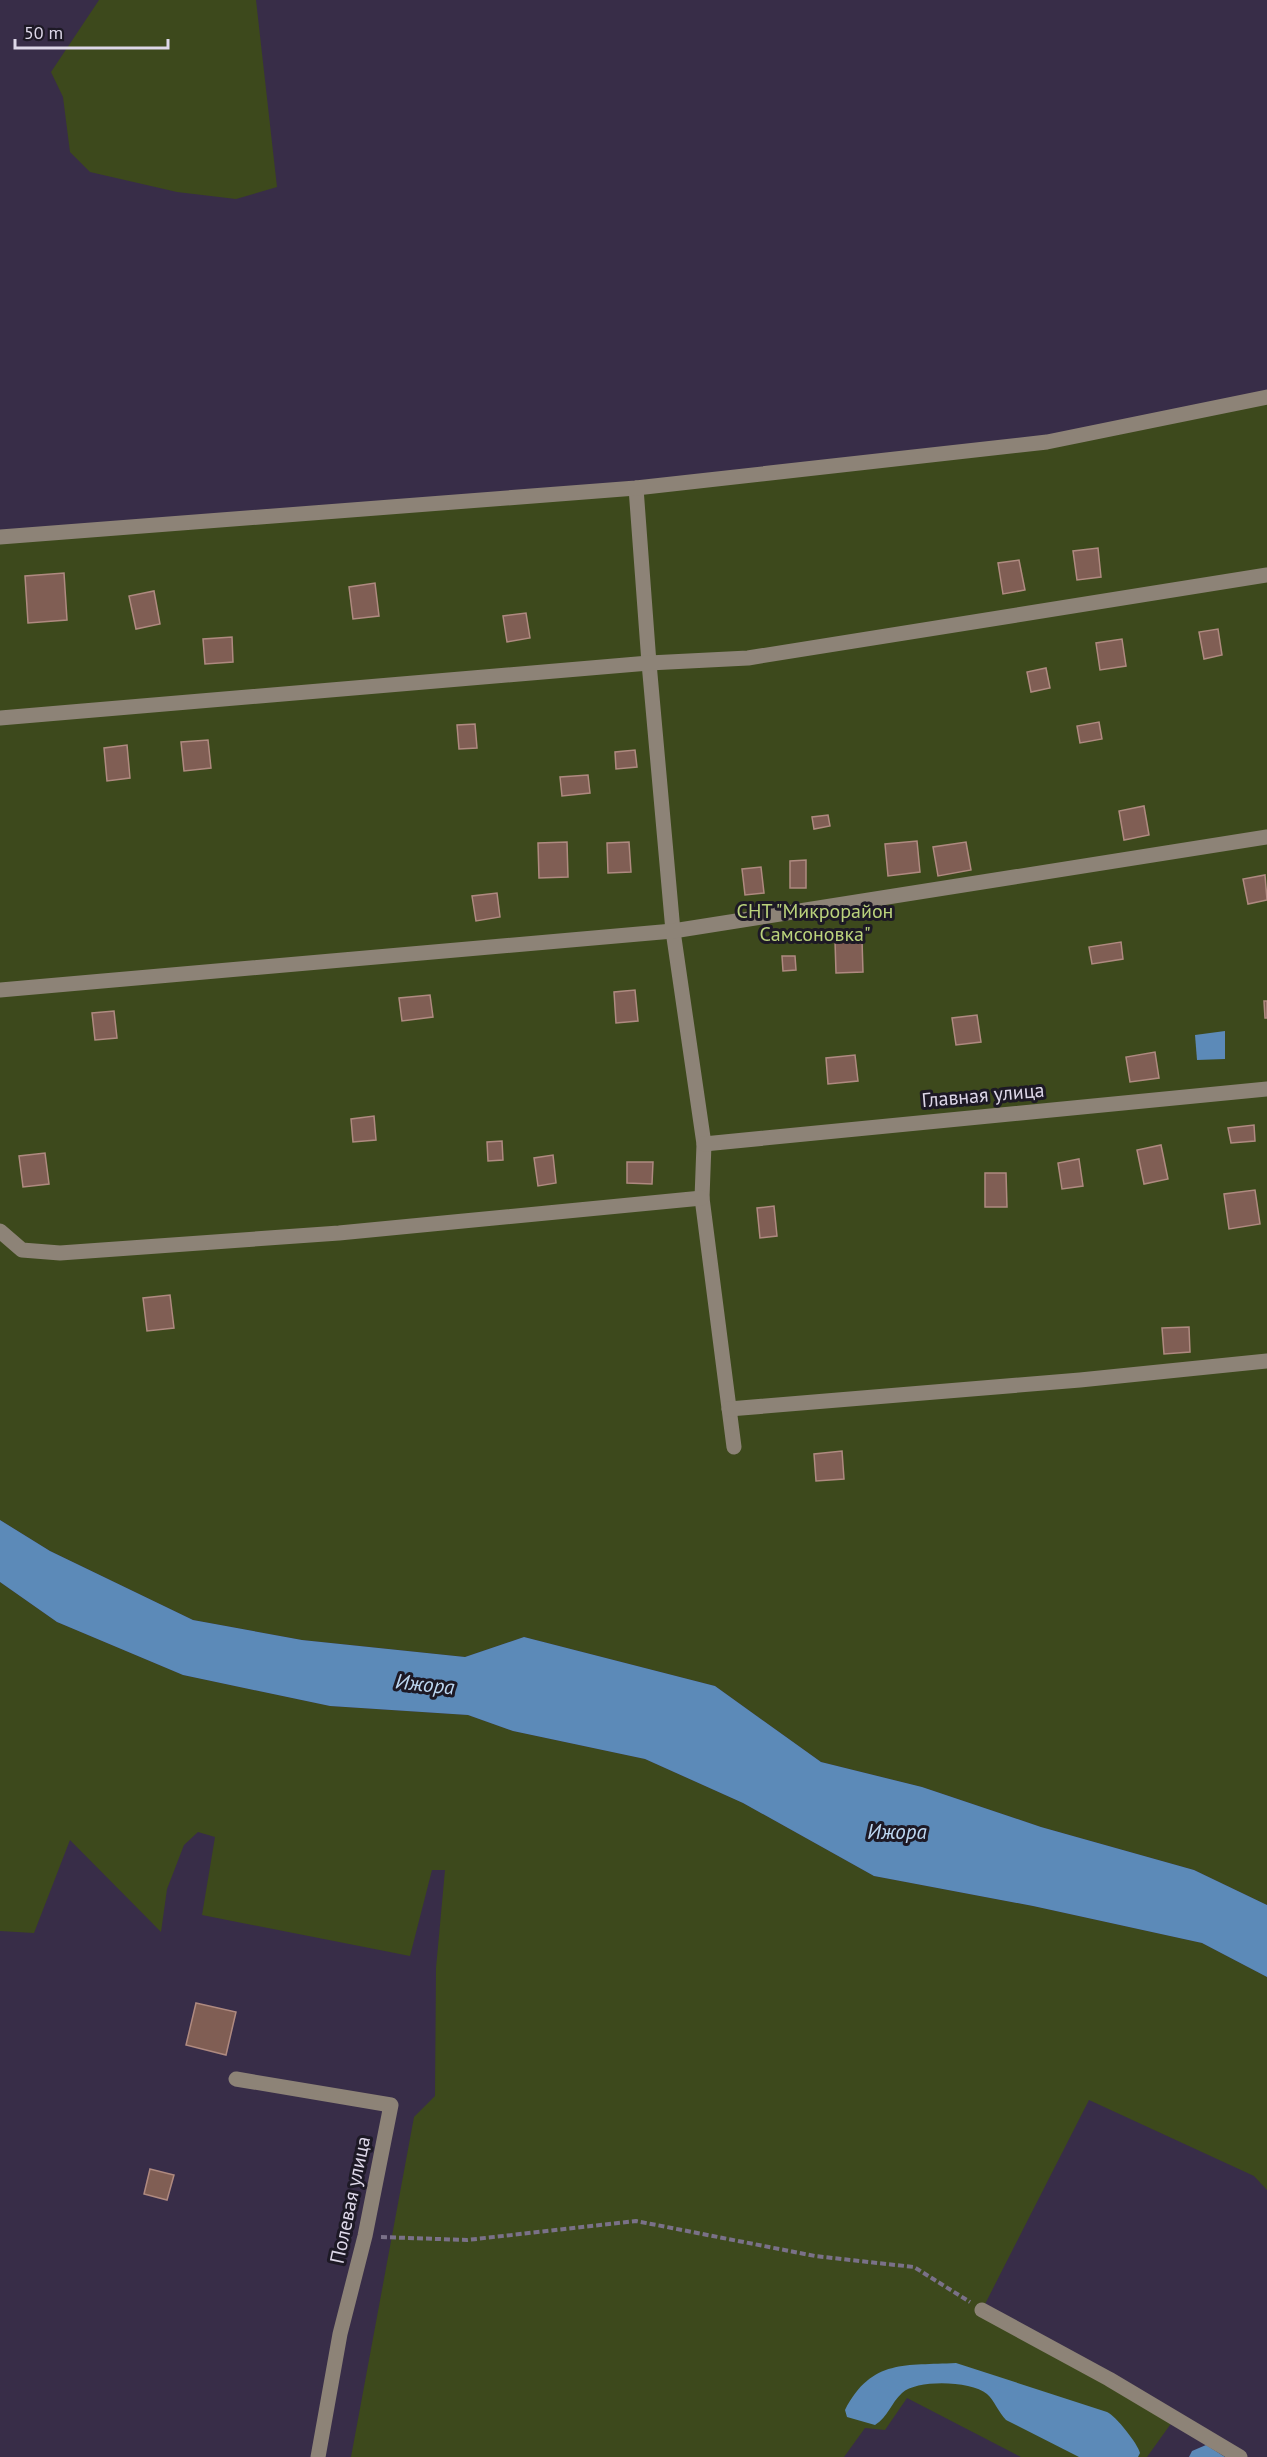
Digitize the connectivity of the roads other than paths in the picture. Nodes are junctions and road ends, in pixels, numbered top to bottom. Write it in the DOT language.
graph roads {
  1 [pos="1267,397"];
  2 [pos="636,488"];
  3 [pos="0,537"];
  4 [pos="1267,575"];
  5 [pos="649,663"];
  6 [pos="0,718"];
  7 [pos="1267,837"];
  8 [pos="673,931"];
  9 [pos="0,990"];
  10 [pos="1267,1089"];
  11 [pos="704,1143"];
  12 [pos="702,1198"];
  13 [pos="0,1231"];
  14 [pos="1267,1361"];
  15 [pos="729,1409"];
  16 [pos="734,1448"];
  17 [pos="236,2079"];
  18 [pos="982,2310"];
  19 [pos="318,2457"];
  20 [pos="1240,2457"];
  1 -- 2 [label="street"];
  2 -- 3 [label="street"];
  2 -- 5 [label="street"];
  4 -- 5 [label="street"];
  5 -- 6 [label="street"];
  5 -- 8 [label="street"];
  7 -- 8 [label="street"];
  8 -- 9 [label="street"];
  8 -- 11 [label="street"];
  10 -- 11 [label="street, Главная улица"];
  11 -- 12 [label="street"];
  12 -- 13 [label="street"];
  12 -- 15 [label="street"];
  14 -- 15 [label="street"];
  15 -- 16 [label="street"];
  17 -- 19 [label="street, Полевая улица"];
  18 -- 20 [label="street"];
}
